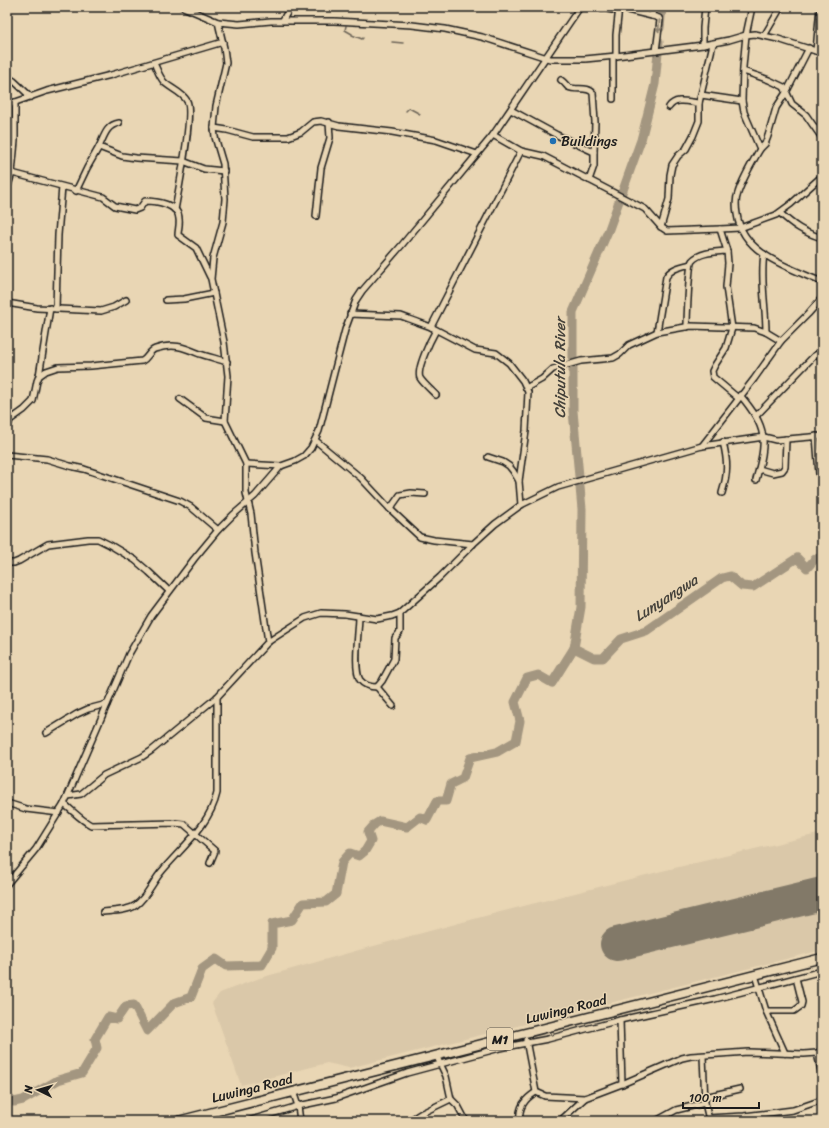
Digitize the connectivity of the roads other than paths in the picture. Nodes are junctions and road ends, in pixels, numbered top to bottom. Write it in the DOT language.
graph roads {
  1 [pos="183,7"];
  2 [pos="290,7"];
  3 [pos="580,7"];
  4 [pos="596,7"];
  5 [pos="653,7"];
  6 [pos="705,7"];
  7 [pos="752,7"];
  8 [pos="781,7"];
  9 [pos="820,7"];
  10 [pos="619,9"];
  11 [pos="652,16"];
  12 [pos="283,20"];
  13 [pos="218,22"];
  14 [pos="746,35"];
  15 [pos="764,36"];
  16 [pos="223,42"];
  17 [pos="713,44"];
  18 [pos="703,46"];
  19 [pos="808,48"];
  20 [pos="658,50"];
  21 [pos="816,51"];
  22 [pos="822,53"];
  23 [pos="614,56"];
  24 [pos="546,57"];
  25 [pos="154,63"];
  26 [pos="742,71"];
  27 [pos="7,77"];
  28 [pos="562,80"];
  29 [pos="787,91"];
  30 [pos="701,95"];
  31 [pos="31,97"];
  32 [pos="612,99"];
  33 [pos="742,101"];
  34 [pos="15,102"];
  35 [pos="699,103"];
  36 [pos="7,105"];
  37 [pos="669,107"];
  38 [pos="511,110"];
  39 [pos="329,122"];
  40 [pos="119,123"];
  41 [pos="214,128"];
  42 [pos="493,135"];
  43 [pos="822,138"];
  44 [pos="99,147"];
  45 [pos="760,149"];
  46 [pos="522,151"];
  47 [pos="594,152"];
  48 [pos="477,154"];
  49 [pos="183,161"];
  50 [pos="224,171"];
  51 [pos="12,173"];
  52 [pos="822,176"];
  53 [pos="589,180"];
  54 [pos="62,187"];
  55 [pos="7,189"];
  56 [pos="76,191"];
  57 [pos="175,210"];
  58 [pos="780,213"];
  59 [pos="316,216"];
  60 [pos="661,227"];
  61 [pos="740,228"];
  62 [pos="720,229"];
  63 [pos="822,238"];
  64 [pos="727,251"];
  65 [pos="764,254"];
  66 [pos="690,264"];
  67 [pos="211,279"];
  68 [pos="822,282"];
  69 [pos="214,293"];
  70 [pos="822,298"];
  71 [pos="126,300"];
  72 [pos="166,300"];
  73 [pos="7,303"];
  74 [pos="53,309"];
  75 [pos="350,314"];
  76 [pos="687,327"];
  77 [pos="434,328"];
  78 [pos="732,328"];
  79 [pos="657,332"];
  80 [pos="766,332"];
  81 [pos="781,341"];
  82 [pos="822,351"];
  83 [pos="227,362"];
  84 [pos="39,376"];
  85 [pos="526,388"];
  86 [pos="436,395"];
  87 [pos="739,397"];
  88 [pos="180,399"];
  89 [pos="756,416"];
  90 [pos="225,421"];
  91 [pos="7,428"];
  92 [pos="819,436"];
  93 [pos="764,437"];
  94 [pos="786,439"];
  95 [pos="315,440"];
  96 [pos="723,442"];
  97 [pos="702,446"];
  98 [pos="7,455"];
  99 [pos="488,457"];
  100 [pos="246,464"];
  101 [pos="281,466"];
  102 [pos="759,469"];
  103 [pos="819,474"];
  104 [pos="756,480"];
  105 [pos="520,481"];
  106 [pos="722,493"];
  107 [pos="425,494"];
  108 [pos="249,503"];
  109 [pos="521,505"];
  110 [pos="390,509"];
  111 [pos="218,530"];
  112 [pos="473,544"];
  113 [pos="7,562"];
  114 [pos="169,591"];
  115 [pos="400,613"];
  116 [pos="359,616"];
  117 [pos="268,642"];
  118 [pos="377,687"];
  119 [pos="218,697"];
  120 [pos="107,704"];
  121 [pos="394,706"];
  122 [pos="46,733"];
  123 [pos="68,796"];
  124 [pos="7,803"];
  125 [pos="64,804"];
  126 [pos="58,813"];
  127 [pos="195,834"];
  128 [pos="210,863"];
  129 [pos="7,884"];
  130 [pos="103,912"];
  131 [pos="822,958"];
  132 [pos="822,971"];
  133 [pos="755,975"];
  134 [pos="796,978"];
  135 [pos="760,988"];
  136 [pos="766,1011"];
  137 [pos="620,1020"];
  138 [pos="522,1033"];
  139 [pos="528,1042"];
  140 [pos="819,1052"];
  141 [pos="785,1053"];
  142 [pos="436,1055"];
  143 [pos="703,1056"];
  144 [pos="440,1065"];
  145 [pos="822,1076"];
  146 [pos="622,1084"];
  147 [pos="740,1090"];
  148 [pos="293,1091"];
  149 [pos="536,1092"];
  150 [pos="705,1097"];
  151 [pos="585,1098"];
  152 [pos="451,1100"];
  153 [pos="822,1100"];
  154 [pos="705,1103"];
  155 [pos="298,1106"];
  156 [pos="709,1120"];
  157 [pos="178,1121"];
  158 [pos="248,1121"];
  159 [pos="300,1121"];
  160 [pos="409,1121"];
  161 [pos="466,1121"];
  162 [pos="520,1121"];
  163 [pos="560,1121"];
  164 [pos="656,1121"];
  1 -- 13 [label="street"];
  2 -- 12 [label="street"];
  3 -- 24 [label="street"];
  4 -- 10 [label="street"];
  5 -- 11 [label="street"];
  6 -- 18 [label="street"];
  7 -- 14 [label="street"];
  8 -- 15 [label="street"];
  9 -- 21 [label="street"];
  10 -- 11 [label="street"];
  10 -- 23 [label="street"];
  11 -- 20 [label="street, one-way"];
  12 -- 13 [label="street"];
  12 -- 24 [label="street"];
  13 -- 16 [label="street"];
  14 -- 15 [label="street"];
  14 -- 17 [label="street"];
  14 -- 26 [label="street"];
  15 -- 19 [label="street"];
  16 -- 25 [label="street"];
  16 -- 41 [label="street"];
  17 -- 18 [label="street"];
  17 -- 30 [label="street"];
  18 -- 20 [label="street"];
  19 -- 21 [label="street"];
  19 -- 29 [label="street"];
  20 -- 23 [label="street"];
  21 -- 22 [label="street"];
  23 -- 24 [label="street"];
  23 -- 32 [label="street"];
  24 -- 38 [label="street"];
  25 -- 31 [label="street"];
  25 -- 49 [label="street"];
  26 -- 29 [label="street"];
  26 -- 33 [label="street"];
  27 -- 31 [label="street"];
  28 -- 47 [label="street"];
  29 -- 43 [label="street"];
  29 -- 45 [label="street"];
  30 -- 33 [label="street"];
  30 -- 35 [label="street"];
  31 -- 34 [label="street"];
  33 -- 45 [label="street"];
  34 -- 36 [label="street"];
  34 -- 51 [label="street"];
  35 -- 37 [label="street"];
  35 -- 60 [label="street"];
  38 -- 42 [label="street"];
  38 -- 47 [label="street"];
  39 -- 41 [label="street"];
  39 -- 48 [label="street"];
  39 -- 59 [label="street"];
  40 -- 44 [label="street"];
  41 -- 50 [label="street"];
  42 -- 46 [label="street"];
  42 -- 48 [label="street"];
  44 -- 49 [label="street"];
  44 -- 56 [label="street"];
  45 -- 61 [label="street"];
  46 -- 53 [label="street"];
  46 -- 77 [label="street"];
  47 -- 53 [label="street"];
  48 -- 75 [label="street"];
  49 -- 50 [label="street"];
  49 -- 57 [label="street"];
  50 -- 67 [label="street"];
  51 -- 54 [label="street"];
  51 -- 55 [label="street"];
  52 -- 58 [label="street"];
  53 -- 60 [label="street"];
  54 -- 56 [label="street"];
  54 -- 74 [label="street"];
  56 -- 57 [label="street"];
  57 -- 67 [label="street"];
  58 -- 61 [label="street"];
  58 -- 63 [label="street"];
  60 -- 62 [label="street"];
  61 -- 62 [label="street"];
  61 -- 65 [label="street"];
  62 -- 64 [label="street"];
  64 -- 66 [label="street"];
  64 -- 78 [label="street"];
  65 -- 68 [label="street"];
  65 -- 80 [label="street"];
  66 -- 76 [label="street"];
  66 -- 79 [label="street"];
  67 -- 69 [label="street"];
  69 -- 72 [label="street"];
  69 -- 83 [label="street"];
  70 -- 81 [label="street"];
  71 -- 74 [label="street"];
  73 -- 74 [label="street"];
  74 -- 84 [label="street"];
  75 -- 77 [label="street"];
  75 -- 95 [label="street"];
  76 -- 78 [label="street"];
  76 -- 79 [label="street"];
  77 -- 85 [label="street"];
  77 -- 86 [label="street"];
  78 -- 80 [label="street"];
  78 -- 87 [label="street"];
  79 -- 85 [label="street"];
  80 -- 81 [label="street"];
  81 -- 87 [label="street"];
  82 -- 89 [label="street"];
  83 -- 84 [label="street"];
  83 -- 90 [label="street"];
  84 -- 91 [label="street"];
  85 -- 105 [label="street"];
  87 -- 89 [label="street"];
  87 -- 97 [label="street"];
  88 -- 90 [label="street"];
  89 -- 93 [label="street"];
  90 -- 100 [label="street"];
  92 -- 94 [label="street"];
  92 -- 103 [label="street"];
  93 -- 94 [label="street"];
  93 -- 96 [label="street"];
  93 -- 102 [label="street"];
  94 -- 102 [label="street"];
  95 -- 101 [label="street"];
  95 -- 110 [label="street"];
  96 -- 97 [label="street"];
  96 -- 106 [label="street"];
  97 -- 109 [label="street"];
  98 -- 111 [label="street"];
  99 -- 105 [label="street"];
  100 -- 101 [label="street"];
  100 -- 108 [label="street"];
  101 -- 108 [label="street"];
  102 -- 104 [label="street"];
  105 -- 109 [label="street"];
  107 -- 110 [label="street"];
  108 -- 111 [label="street"];
  108 -- 117 [label="street"];
  109 -- 112 [label="street"];
  110 -- 112 [label="street"];
  111 -- 114 [label="street"];
  112 -- 115 [label="street"];
  113 -- 114 [label="street"];
  114 -- 120 [label="street"];
  115 -- 116 [label="street"];
  115 -- 118 [label="street"];
  116 -- 117 [label="street"];
  116 -- 118 [label="street"];
  117 -- 119 [label="street"];
  118 -- 121 [label="street"];
  119 -- 123 [label="street"];
  119 -- 127 [label="street"];
  120 -- 122 [label="street"];
  120 -- 123 [label="street"];
  123 -- 125 [label="street"];
  124 -- 126 [label="street"];
  125 -- 126 [label="street"];
  125 -- 127 [label="street"];
  126 -- 129 [label="street"];
  127 -- 128 [label="street"];
  127 -- 130 [label="street"];
  131 -- 133 [label="highway, Luwinga Road / M1"];
  132 -- 134 [label="street"];
  133 -- 135 [label="street"];
  133 -- 138 [label="highway, Luwinga Road / M1"];
  134 -- 135 [label="street"];
  134 -- 136 [label="street"];
  135 -- 136 [label="street"];
  135 -- 137 [label="street"];
  136 -- 141 [label="street"];
  137 -- 139 [label="street"];
  137 -- 146 [label="street"];
  138 -- 139 [label="street"];
  138 -- 142 [label="highway, Luwinga Road / M1"];
  139 -- 144 [label="street"];
  139 -- 149 [label="street"];
  140 -- 141 [label="street"];
  140 -- 145 [label="street"];
  141 -- 143 [label="street"];
  142 -- 144 [label="street"];
  142 -- 148 [label="highway, Luwinga Road / M1"];
  143 -- 146 [label="street"];
  143 -- 150 [label="street"];
  144 -- 152 [label="street"];
  144 -- 155 [label="street"];
  146 -- 151 [label="street"];
  147 -- 150 [label="street"];
  148 -- 155 [label="street"];
  148 -- 157 [label="highway, Luwinga Road / M1"];
  149 -- 151 [label="street"];
  149 -- 162 [label="street"];
  150 -- 154 [label="street"];
  151 -- 163 [label="street"];
  152 -- 160 [label="street"];
  152 -- 161 [label="street"];
  153 -- 156 [label="street"];
  154 -- 156 [label="street"];
  154 -- 164 [label="street"];
  155 -- 158 [label="street"];
  155 -- 159 [label="street"];
}
